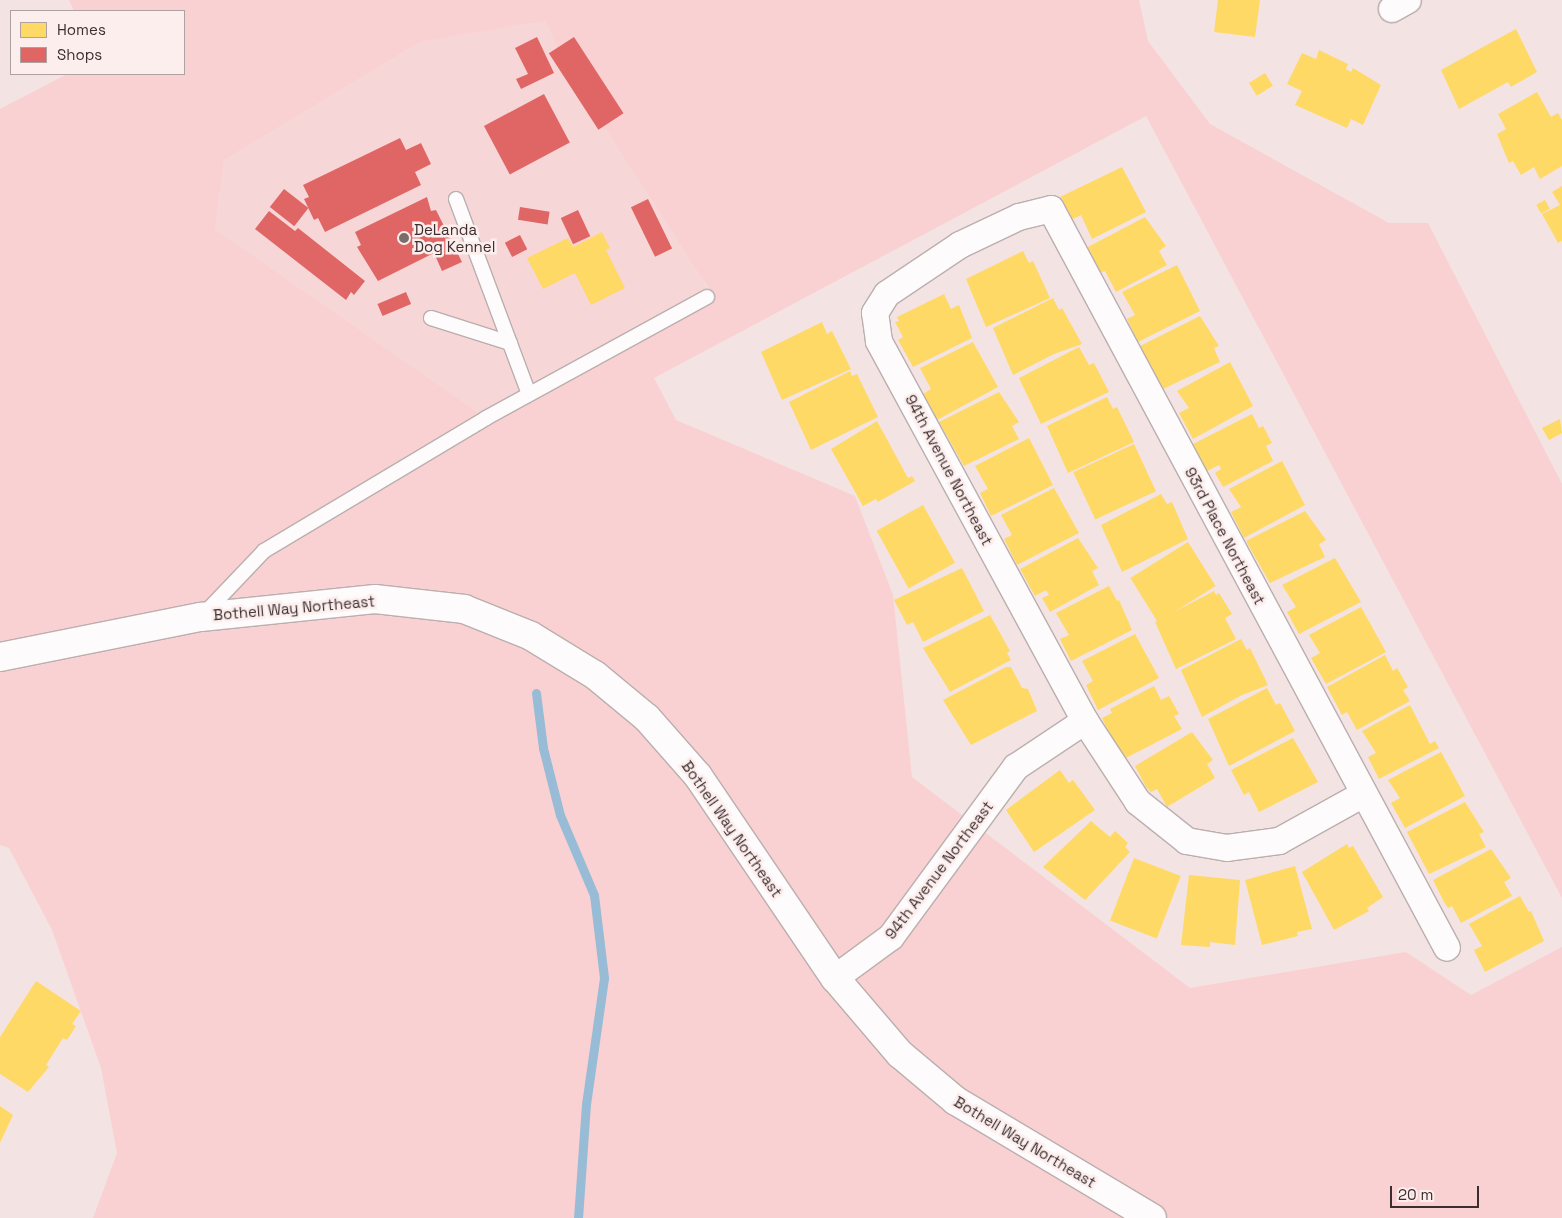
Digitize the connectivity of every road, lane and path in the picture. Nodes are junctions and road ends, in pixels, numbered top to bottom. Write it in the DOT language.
graph roads {
  1 [pos="456,199"];
  2 [pos="960,245"];
  3 [pos="707,297"];
  4 [pos="431,318"];
  5 [pos="510,343"];
  6 [pos="529,394"];
  7 [pos="201,617"];
  8 [pos="0,657"];
  9 [pos="1085,721"];
  10 [pos="1362,795"];
  11 [pos="1447,948"];
  12 [pos="835,978"];
  13 [pos="1152,1218"];
  1 -- 5 [label="lane"];
  2 -- 9 [label="street, 94th Avenue Northeast"];
  2 -- 10 [label="street, 93rd Place Northeast"];
  3 -- 6 [label="lane"];
  4 -- 5 [label="lane"];
  5 -- 6 [label="lane"];
  6 -- 7 [label="lane"];
  7 -- 8 [label="main road, Bothell Way Northeast"];
  7 -- 12 [label="main road, Bothell Way Northeast"];
  9 -- 10 [label="street, 94th Avenue Northeast"];
  9 -- 12 [label="street, 94th Avenue Northeast"];
  10 -- 11 [label="street, 93rd Place Northeast"];
  12 -- 13 [label="main road, Bothell Way Northeast"];
}
